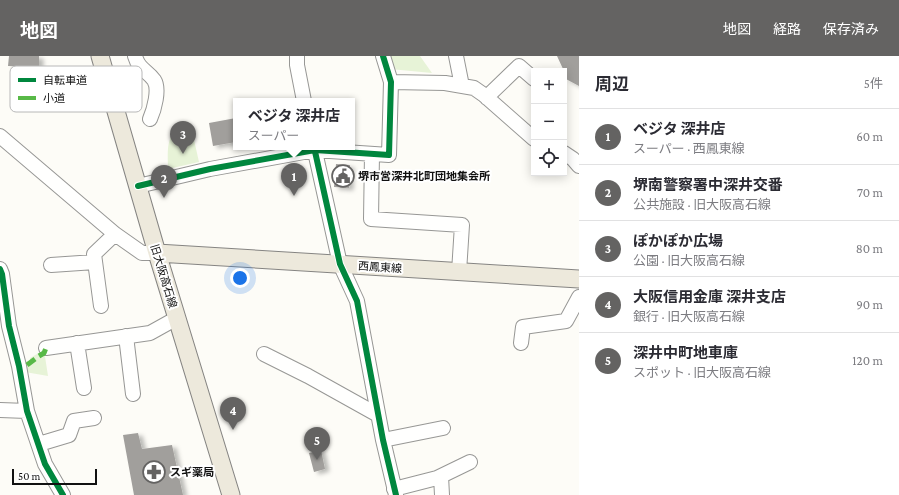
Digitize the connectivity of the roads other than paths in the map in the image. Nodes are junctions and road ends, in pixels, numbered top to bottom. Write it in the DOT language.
graph roads {
  1 [pos="100,56"];
  2 [pos="135,56"];
  3 [pos="297,56"];
  4 [pos="383,56"];
  5 [pos="456,56"];
  6 [pos="103,66"];
  7 [pos="139,66"];
  8 [pos="142,69"];
  9 [pos="531,77"];
  10 [pos="391,82"];
  11 [pos="462,86"];
  12 [pos="303,98"];
  13 [pos="487,98"];
  14 [pos="116,112"];
  15 [pos="150,119"];
  16 [pos="0,136"];
  17 [pos="531,136"];
  18 [pos="310,150"];
  19 [pos="315,150"];
  20 [pos="326,150"];
  21 [pos="372,154"];
  22 [pos="567,154"];
  23 [pos="579,166"];
  24 [pos="138,186"];
  25 [pos="115,234"];
  26 [pos="157,253"];
  27 [pos="95,262"];
  28 [pos="340,264"];
  29 [pos="51,266"];
  30 [pos="0,269"];
  31 [pos="459,272"];
  32 [pos="579,279"];
  33 [pos="579,297"];
  34 [pos="101,306"];
  35 [pos="177,318"];
  36 [pos="4,324"];
  37 [pos="126,336"];
  38 [pos="77,343"];
  39 [pos="521,343"];
  40 [pos="46,348"];
  41 [pos="264,354"];
  42 [pos="84,388"];
  43 [pos="134,394"];
  44 [pos="0,410"];
  45 [pos="27,411"];
  46 [pos="378,415"];
  47 [pos="94,418"];
  48 [pos="443,428"];
  49 [pos="383,440"];
  50 [pos="39,444"];
  51 [pos="470,462"];
  52 [pos="441,476"];
  53 [pos="395,492"];
  54 [pos="63,495"];
  55 [pos="231,495"];
  56 [pos="442,495"];
  1 -- 6 [label="main road, 旧大阪高石線"];
  2 -- 7 [label="street"];
  3 -- 12 [label="street"];
  4 -- 10 [label="street"];
  5 -- 11 [label="street"];
  8 -- 15 [label="street"];
  9 -- 13 [label="street"];
  10 -- 11 [label="street"];
  10 -- 21 [label="street"];
  11 -- 13 [label="street"];
  13 -- 17 [label="street"];
  14 -- 24 [label="main road, 旧大阪高石線"];
  16 -- 25 [label="street"];
  18 -- 24 [label="street"];
  19 -- 28 [label="street"];
  20 -- 21 [label="street"];
  21 -- 31 [label="street"];
  22 -- 23 [label="street"];
  24 -- 26 [label="main road, 旧大阪高石線"];
  25 -- 26 [label="street"];
  25 -- 27 [label="street"];
  26 -- 28 [label="main road, 西鳳東線"];
  26 -- 35 [label="main road, 旧大阪高石線"];
  27 -- 29 [label="street"];
  27 -- 34 [label="street"];
  28 -- 31 [label="main road, 西鳳東線"];
  28 -- 46 [label="street"];
  30 -- 36 [label="street"];
  31 -- 32 [label="main road, 西鳳東線"];
  33 -- 39 [label="street"];
  35 -- 37 [label="street"];
  35 -- 55 [label="main road, 旧大阪高石線"];
  36 -- 45 [label="street"];
  37 -- 38 [label="street"];
  37 -- 43 [label="street"];
  38 -- 40 [label="street"];
  38 -- 42 [label="street"];
  41 -- 46 [label="street"];
  44 -- 45 [label="street"];
  45 -- 50 [label="street"];
  46 -- 49 [label="street"];
  47 -- 50 [label="street"];
  48 -- 49 [label="street"];
  49 -- 53 [label="street"];
  50 -- 54 [label="street"];
  51 -- 52 [label="street"];
  52 -- 53 [label="street"];
  52 -- 56 [label="street"];
}
